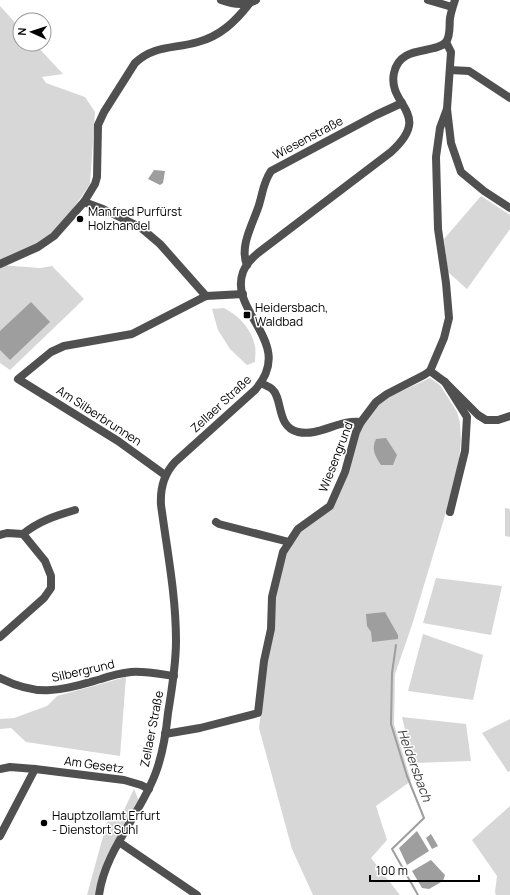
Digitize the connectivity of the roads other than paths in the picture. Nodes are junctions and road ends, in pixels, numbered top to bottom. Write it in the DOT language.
graph roads {
  1 [pos="221,0"];
  2 [pos="428,0"];
  3 [pos="253,2"];
  4 [pos="453,3"];
  5 [pos="446,42"];
  6 [pos="450,70"];
  7 [pos="510,98"];
  8 [pos="402,103"];
  9 [pos="447,109"];
  10 [pos="84,202"];
  11 [pos="510,208"];
  12 [pos="0,264"];
  13 [pos="247,265"];
  14 [pos="243,294"];
  15 [pos="206,296"];
  16 [pos="430,371"];
  17 [pos="445,382"];
  18 [pos="261,383"];
  19 [pos="510,416"];
  20 [pos="361,422"];
  21 [pos="165,475"];
  22 [pos="75,510"];
  23 [pos="450,512"];
  24 [pos="216,522"];
  25 [pos="23,534"];
  26 [pos="0,535"];
  27 [pos="289,542"];
  28 [pos="0,637"];
  29 [pos="174,676"];
  30 [pos="0,678"];
  31 [pos="165,734"];
  32 [pos="35,768"];
  33 [pos="0,769"];
  34 [pos="149,789"];
  35 [pos="0,836"];
  36 [pos="119,842"];
  37 [pos="99,895"];
  38 [pos="197,895"];
  1 -- 3 [label="street"];
  2 -- 4 [label="street"];
  3 -- 10 [label="street"];
  4 -- 5 [label="street"];
  5 -- 6 [label="street"];
  5 -- 8 [label="street, Zellaer Straße"];
  6 -- 7 [label="street"];
  6 -- 9 [label="street"];
  8 -- 13 [label="street, Zellaer Straße"];
  8 -- 13 [label="street, Wiesenstraße"];
  9 -- 11 [label="street"];
  9 -- 16 [label="street"];
  10 -- 12 [label="street"];
  10 -- 15 [label="street"];
  13 -- 14 [label="street, Zellaer Straße"];
  14 -- 15 [label="street"];
  14 -- 18 [label="street, Zellaer Straße"];
  15 -- 21 [label="street, Am Silberbrunnen"];
  16 -- 17 [label="street"];
  16 -- 20 [label="street, Wiesengrund"];
  17 -- 19 [label="street"];
  17 -- 23 [label="street"];
  18 -- 20 [label="street"];
  18 -- 21 [label="street, Zellaer Straße"];
  20 -- 27 [label="street, Wiesengrund"];
  21 -- 29 [label="street, Zellaer Straße"];
  22 -- 25 [label="street"];
  24 -- 27 [label="street"];
  25 -- 26 [label="street"];
  25 -- 28 [label="street"];
  27 -- 31 [label="street, Wiesengrund"];
  29 -- 30 [label="street, Silbergrund"];
  29 -- 31 [label="street, Zellaer Straße"];
  31 -- 34 [label="street, Zellaer Straße"];
  32 -- 33 [label="street, Am Gesetz"];
  32 -- 34 [label="street, Am Gesetz"];
  32 -- 35 [label="street"];
  34 -- 36 [label="street, Zellaer Straße"];
  36 -- 37 [label="street, Zellaer Straße"];
  36 -- 38 [label="street"];
}
